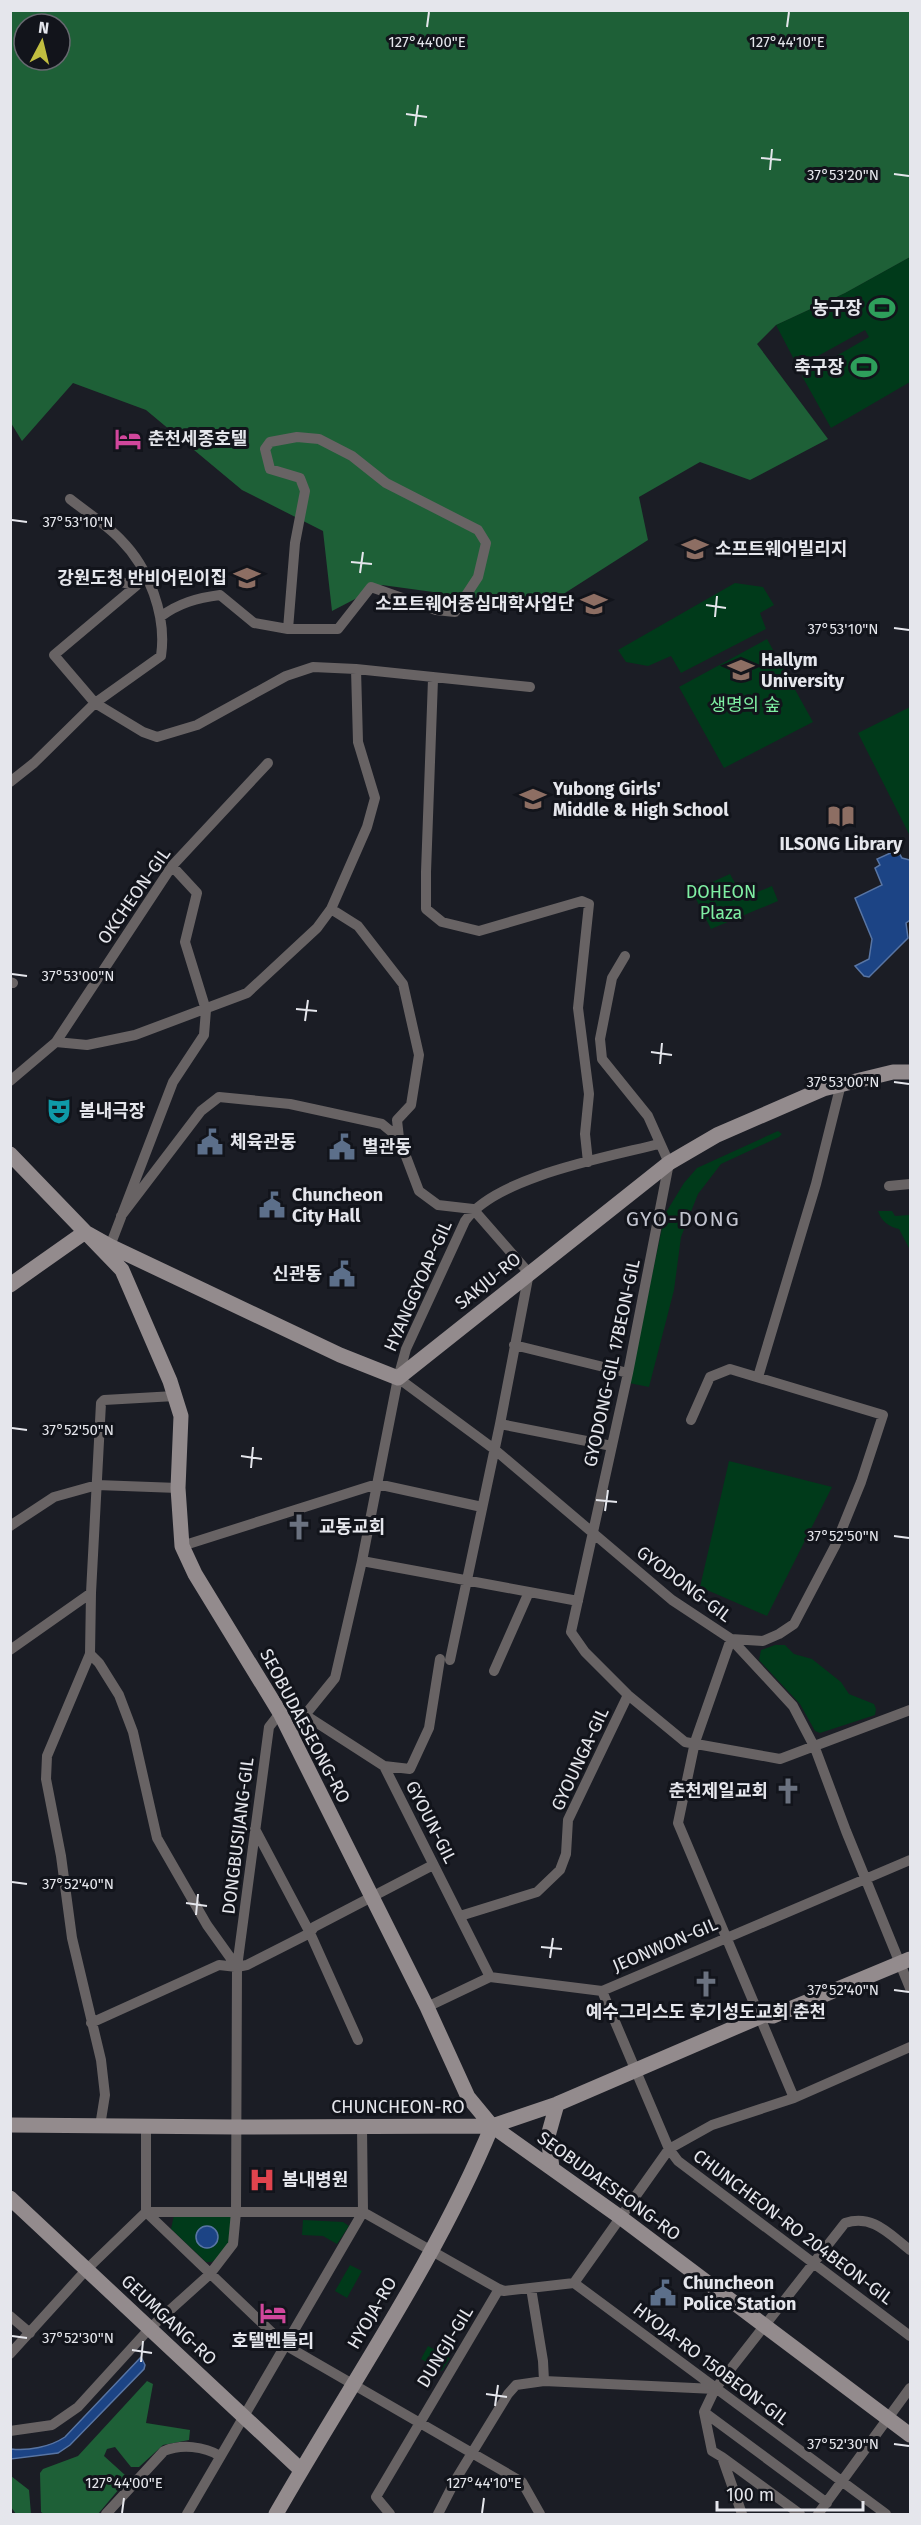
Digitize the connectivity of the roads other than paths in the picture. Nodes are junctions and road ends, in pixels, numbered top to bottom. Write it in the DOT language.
graph roads {
  1 [pos="70,499"];
  2 [pos="144,570"];
  3 [pos="106,578"];
  4 [pos="136,586"];
  5 [pos="160,617"];
  6 [pos="288,629"];
  7 [pos="356,669"];
  8 [pos="433,679"];
  9 [pos="530,687"];
  10 [pos="95,703"];
  11 [pos="268,763"];
  12 [pos="10,782"];
  13 [pos="172,866"];
  14 [pos="331,909"];
  15 [pos="625,956"];
  16 [pos="206,1010"];
  17 [pos="56,1042"];
  18 [pos="910,1072"];
  19 [pos="10,1081"];
  20 [pos="841,1084"];
  21 [pos="399,1138"];
  22 [pos="659,1144"];
  23 [pos="10,1154"];
  24 [pos="588,1162"];
  25 [pos="669,1163"];
  26 [pos="910,1184"];
  27 [pos="889,1186"];
  28 [pos="473,1209"];
  29 [pos="121,1215"];
  30 [pos="85,1232"];
  31 [pos="110,1246"];
  32 [pos="529,1273"];
  33 [pos="10,1285"];
  34 [pos="514,1345"];
  35 [pos="628,1373"];
  36 [pos="758,1377"];
  37 [pos="398,1378"];
  38 [pos="175,1396"];
  39 [pos="692,1420"];
  40 [pos="500,1424"];
  41 [pos="612,1446"];
  42 [pos="494,1449"];
  43 [pos="377,1484"];
  44 [pos="97,1485"];
  45 [pos="178,1488"];
  46 [pos="482,1507"];
  47 [pos="10,1526"];
  48 [pos="592,1533"];
  49 [pos="182,1546"];
  50 [pos="362,1561"];
  51 [pos="466,1580"];
  52 [pos="529,1592"];
  53 [pos="91,1593"];
  54 [pos="578,1601"];
  55 [pos="731,1639"];
  56 [pos="10,1650"];
  57 [pos="90,1654"];
  58 [pos="494,1671"];
  59 [pos="628,1695"];
  60 [pos="910,1710"];
  61 [pos="280,1713"];
  62 [pos="305,1714"];
  63 [pos="292,1738"];
  64 [pos="695,1742"];
  65 [pos="815,1748"];
  66 [pos="384,1766"];
  67 [pos="255,1829"];
  68 [pos="910,1860"];
  69 [pos="433,1865"];
  70 [pos="865,1879"];
  71 [pos="372,1897"];
  72 [pos="460,1916"];
  73 [pos="310,1933"];
  74 [pos="725,1937"];
  75 [pos="905,1956"];
  76 [pos="237,1967"];
  77 [pos="490,1977"];
  78 [pos="910,1988"];
  79 [pos="602,1990"];
  80 [pos="427,2007"];
  81 [pos="761,2016"];
  82 [pos="91,2023"];
  83 [pos="358,2040"];
  84 [pos="910,2047"];
  85 [pos="635,2071"];
  86 [pos="794,2098"];
  87 [pos="557,2104"];
  88 [pos="10,2125"];
  89 [pos="100,2126"];
  90 [pos="146,2126"];
  91 [pos="492,2126"];
  92 [pos="236,2127"];
  93 [pos="362,2127"];
  94 [pos="669,2149"];
  95 [pos="552,2168"];
  96 [pos="10,2198"];
  97 [pos="146,2212"];
  98 [pos="236,2212"];
  99 [pos="363,2212"];
  100 [pos="620,2217"];
  101 [pos="910,2250"];
  102 [pos="430,2251"];
  103 [pos="813,2263"];
  104 [pos="87,2269"];
  105 [pos="210,2274"];
  106 [pos="574,2283"];
  107 [pos="531,2288"];
  108 [pos="499,2289"];
  109 [pos="10,2316"];
  110 [pos="765,2325"];
  111 [pos="150,2328"];
  112 [pos="30,2333"];
  113 [pos="910,2336"];
  114 [pos="285,2344"];
  115 [pos="10,2354"];
  116 [pos="544,2381"];
  117 [pos="354,2385"];
  118 [pos="910,2388"];
  119 [pos="715,2389"];
  120 [pos="704,2412"];
  121 [pos="243,2416"];
  122 [pos="888,2418"];
  123 [pos="420,2422"];
  124 [pos="13,2428"];
  125 [pos="910,2435"];
  126 [pos="473,2453"];
  127 [pos="220,2456"];
  128 [pos="722,2457"];
  129 [pos="301,2470"];
  130 [pos="842,2481"];
  131 [pos="826,2503"];
  132 [pos="106,2514"];
  133 [pos="186,2514"];
  134 [pos="276,2514"];
  135 [pos="390,2514"];
  136 [pos="438,2514"];
  137 [pos="540,2514"];
  138 [pos="742,2514"];
  139 [pos="800,2514"];
  140 [pos="818,2514"];
  141 [pos="886,2514"];
  1 -- 2 [label="street"];
  2 -- 4 [label="street"];
  2 -- 5 [label="street"];
  3 -- 4 [label="street"];
  4 -- 10 [label="street"];
  5 -- 6 [label="street"];
  5 -- 10 [label="street"];
  6 -- 6 [label="street"];
  7 -- 8 [label="street"];
  7 -- 10 [label="street"];
  7 -- 14 [label="street"];
  8 -- 9 [label="street"];
  8 -- 24 [label="street"];
  10 -- 12 [label="street"];
  11 -- 13 [label="street, OKCHEON-GIL"];
  13 -- 16 [label="street"];
  13 -- 17 [label="street, OKCHEON-GIL"];
  14 -- 16 [label="street"];
  14 -- 21 [label="street"];
  15 -- 22 [label="street"];
  16 -- 17 [label="street"];
  16 -- 29 [label="street"];
  17 -- 19 [label="street, OKCHEON-GIL"];
  18 -- 20 [label="street, SAKJU-RO"];
  20 -- 25 [label="street, SAKJU-RO"];
  20 -- 36 [label="street"];
  21 -- 28 [label="street"];
  21 -- 29 [label="street"];
  22 -- 24 [label="street"];
  22 -- 25 [label="street"];
  23 -- 30 [label="street, SEOBUDAESEONG-RO"];
  24 -- 28 [label="street"];
  25 -- 32 [label="street, SAKJU-RO"];
  25 -- 35 [label="street, GYODONG-GIL 17BEON-GIL"];
  26 -- 27 [label="street"];
  28 -- 32 [label="street"];
  28 -- 37 [label="street, HYANGGYOAP-GIL"];
  29 -- 31 [label="street"];
  30 -- 31 [label="street"];
  30 -- 33 [label="street"];
  30 -- 38 [label="street, SEOBUDAESEONG-RO"];
  31 -- 37 [label="street"];
  32 -- 34 [label="street"];
  32 -- 37 [label="street, SAKJU-RO"];
  34 -- 35 [label="street"];
  34 -- 40 [label="street"];
  35 -- 41 [label="street, GYODONG-GIL 17BEON-GIL"];
  36 -- 39 [label="street, GYODONG-GIL"];
  36 -- 55 [label="street, GYODONG-GIL"];
  37 -- 42 [label="street, GYODONG-GIL"];
  37 -- 43 [label="street, HYANGGYOAP-GIL"];
  38 -- 44 [label="street"];
  38 -- 45 [label="street, SEOBUDAESEONG-RO"];
  40 -- 41 [label="street"];
  40 -- 42 [label="street"];
  41 -- 48 [label="street, GYODONG-GIL 17BEON-GIL"];
  42 -- 46 [label="street"];
  42 -- 48 [label="street, GYODONG-GIL"];
  43 -- 46 [label="street"];
  43 -- 49 [label="street"];
  43 -- 50 [label="street, HYANGGYOAP-GIL"];
  44 -- 45 [label="street"];
  44 -- 47 [label="street"];
  44 -- 53 [label="street"];
  45 -- 49 [label="street, SEOBUDAESEONG-RO"];
  46 -- 51 [label="street"];
  48 -- 54 [label="street, GYODONG-GIL 17BEON-GIL"];
  48 -- 55 [label="street, GYODONG-GIL"];
  49 -- 61 [label="street, SEOBUDAESEONG-RO"];
  50 -- 51 [label="street"];
  50 -- 62 [label="street, HYANGGYOAP-GIL"];
  51 -- 52 [label="street"];
  51 -- 66 [label="street"];
  52 -- 54 [label="street"];
  52 -- 58 [label="street"];
  53 -- 56 [label="street"];
  53 -- 57 [label="street"];
  54 -- 59 [label="street, GYODONG-GIL 17BEON-GIL"];
  55 -- 64 [label="street"];
  55 -- 65 [label="street"];
  57 -- 76 [label="street"];
  57 -- 82 [label="street"];
  59 -- 64 [label="street"];
  59 -- 72 [label="street, GYOUNGA-GIL"];
  60 -- 65 [label="street"];
  61 -- 63 [label="street, SEOBUDAESEONG-RO"];
  61 -- 67 [label="street, DONGBUSIJANG-GIL"];
  62 -- 63 [label="street, HYANGGYOAP-GIL"];
  62 -- 66 [label="street, GYOUN-GIL"];
  63 -- 71 [label="street, SEOBUDAESEONG-RO"];
  64 -- 65 [label="street"];
  64 -- 74 [label="street"];
  65 -- 70 [label="street"];
  66 -- 69 [label="street, GYOUN-GIL"];
  67 -- 73 [label="street"];
  67 -- 76 [label="street, DONGBUSIJANG-GIL"];
  68 -- 70 [label="street, JEONWON-GIL"];
  69 -- 71 [label="street"];
  69 -- 72 [label="street, GYOUN-GIL"];
  70 -- 74 [label="street, JEONWON-GIL"];
  70 -- 75 [label="street"];
  71 -- 73 [label="street"];
  71 -- 80 [label="street, SEOBUDAESEONG-RO"];
  72 -- 77 [label="street, GYOUN-GIL"];
  73 -- 76 [label="street"];
  73 -- 83 [label="street"];
  74 -- 79 [label="street, JEONWON-GIL"];
  74 -- 81 [label="street"];
  75 -- 78 [label="street"];
  75 -- 81 [label="street, CHUNCHEON-RO"];
  76 -- 82 [label="street"];
  76 -- 92 [label="street, DONGBUSIJANG-GIL"];
  77 -- 79 [label="street, JEONWON-GIL"];
  77 -- 80 [label="street"];
  79 -- 85 [label="street, CHUNCHEON-RO 204BEON-GIL"];
  80 -- 91 [label="street, SEOBUDAESEONG-RO"];
  81 -- 85 [label="street, CHUNCHEON-RO"];
  81 -- 86 [label="street"];
  82 -- 89 [label="street"];
  84 -- 86 [label="street"];
  85 -- 87 [label="street, CHUNCHEON-RO"];
  85 -- 94 [label="street, CHUNCHEON-RO 204BEON-GIL"];
  86 -- 94 [label="street"];
  87 -- 91 [label="street, CHUNCHEON-RO"];
  87 -- 95 [label="street"];
  88 -- 89 [label="street, CHUNCHEON-RO"];
  89 -- 90 [label="street, CHUNCHEON-RO"];
  90 -- 92 [label="street, CHUNCHEON-RO"];
  90 -- 97 [label="street"];
  91 -- 93 [label="street, CHUNCHEON-RO"];
  91 -- 95 [label="street, SEOBUDAESEONG-RO"];
  91 -- 102 [label="street, HYOJA-RO"];
  92 -- 93 [label="street, CHUNCHEON-RO"];
  92 -- 98 [label="street, DONGBUSIJANG-GIL"];
  93 -- 99 [label="street"];
  94 -- 100 [label="street"];
  94 -- 103 [label="street, CHUNCHEON-RO 204BEON-GIL"];
  95 -- 100 [label="street, SEOBUDAESEONG-RO"];
  96 -- 104 [label="street, GEUMGANG-RO"];
  97 -- 98 [label="street"];
  97 -- 104 [label="street"];
  97 -- 105 [label="street"];
  98 -- 99 [label="street"];
  98 -- 105 [label="street, DONGBUSIJANG-GIL"];
  99 -- 102 [label="street"];
  99 -- 114 [label="street"];
  100 -- 106 [label="street"];
  100 -- 110 [label="street, SEOBUDAESEONG-RO"];
  101 -- 103 [label="street"];
  102 -- 108 [label="street"];
  102 -- 117 [label="street, HYOJA-RO"];
  103 -- 110 [label="street"];
  103 -- 113 [label="street, CHUNCHEON-RO 204BEON-GIL"];
  104 -- 111 [label="street, GEUMGANG-RO"];
  104 -- 112 [label="street"];
  105 -- 111 [label="street, DONGBUSIJANG-GIL"];
  105 -- 114 [label="street"];
  106 -- 107 [label="street"];
  106 -- 119 [label="street, HYOJA-RO 150BEON-GIL"];
  107 -- 108 [label="street"];
  107 -- 116 [label="street"];
  108 -- 123 [label="street, DUNGJI-GIL"];
  109 -- 112 [label="street"];
  110 -- 119 [label="street"];
  110 -- 122 [label="street, SEOBUDAESEONG-RO"];
  111 -- 121 [label="street, GEUMGANG-RO"];
  111 -- 124 [label="street, DONGBUSIJANG-GIL"];
  112 -- 115 [label="street"];
  114 -- 117 [label="street"];
  114 -- 121 [label="street"];
  116 -- 119 [label="street"];
  116 -- 126 [label="street"];
  117 -- 123 [label="street"];
  117 -- 129 [label="street, HYOJA-RO"];
  118 -- 122 [label="street"];
  119 -- 120 [label="street"];
  119 -- 130 [label="street, HYOJA-RO 150BEON-GIL"];
  120 -- 128 [label="street"];
  120 -- 131 [label="street"];
  121 -- 127 [label="street"];
  121 -- 129 [label="street, GEUMGANG-RO"];
  122 -- 125 [label="street, SEOBUDAESEONG-RO"];
  122 -- 130 [label="street"];
  123 -- 126 [label="street"];
  123 -- 135 [label="street, DUNGJI-GIL"];
  126 -- 136 [label="street"];
  126 -- 137 [label="street"];
  127 -- 132 [label="street"];
  127 -- 133 [label="street"];
  128 -- 138 [label="street"];
  128 -- 139 [label="street"];
  129 -- 134 [label="street, HYOJA-RO"];
  130 -- 131 [label="street"];
  130 -- 141 [label="street, HYOJA-RO 150BEON-GIL"];
  131 -- 140 [label="street"];
}
